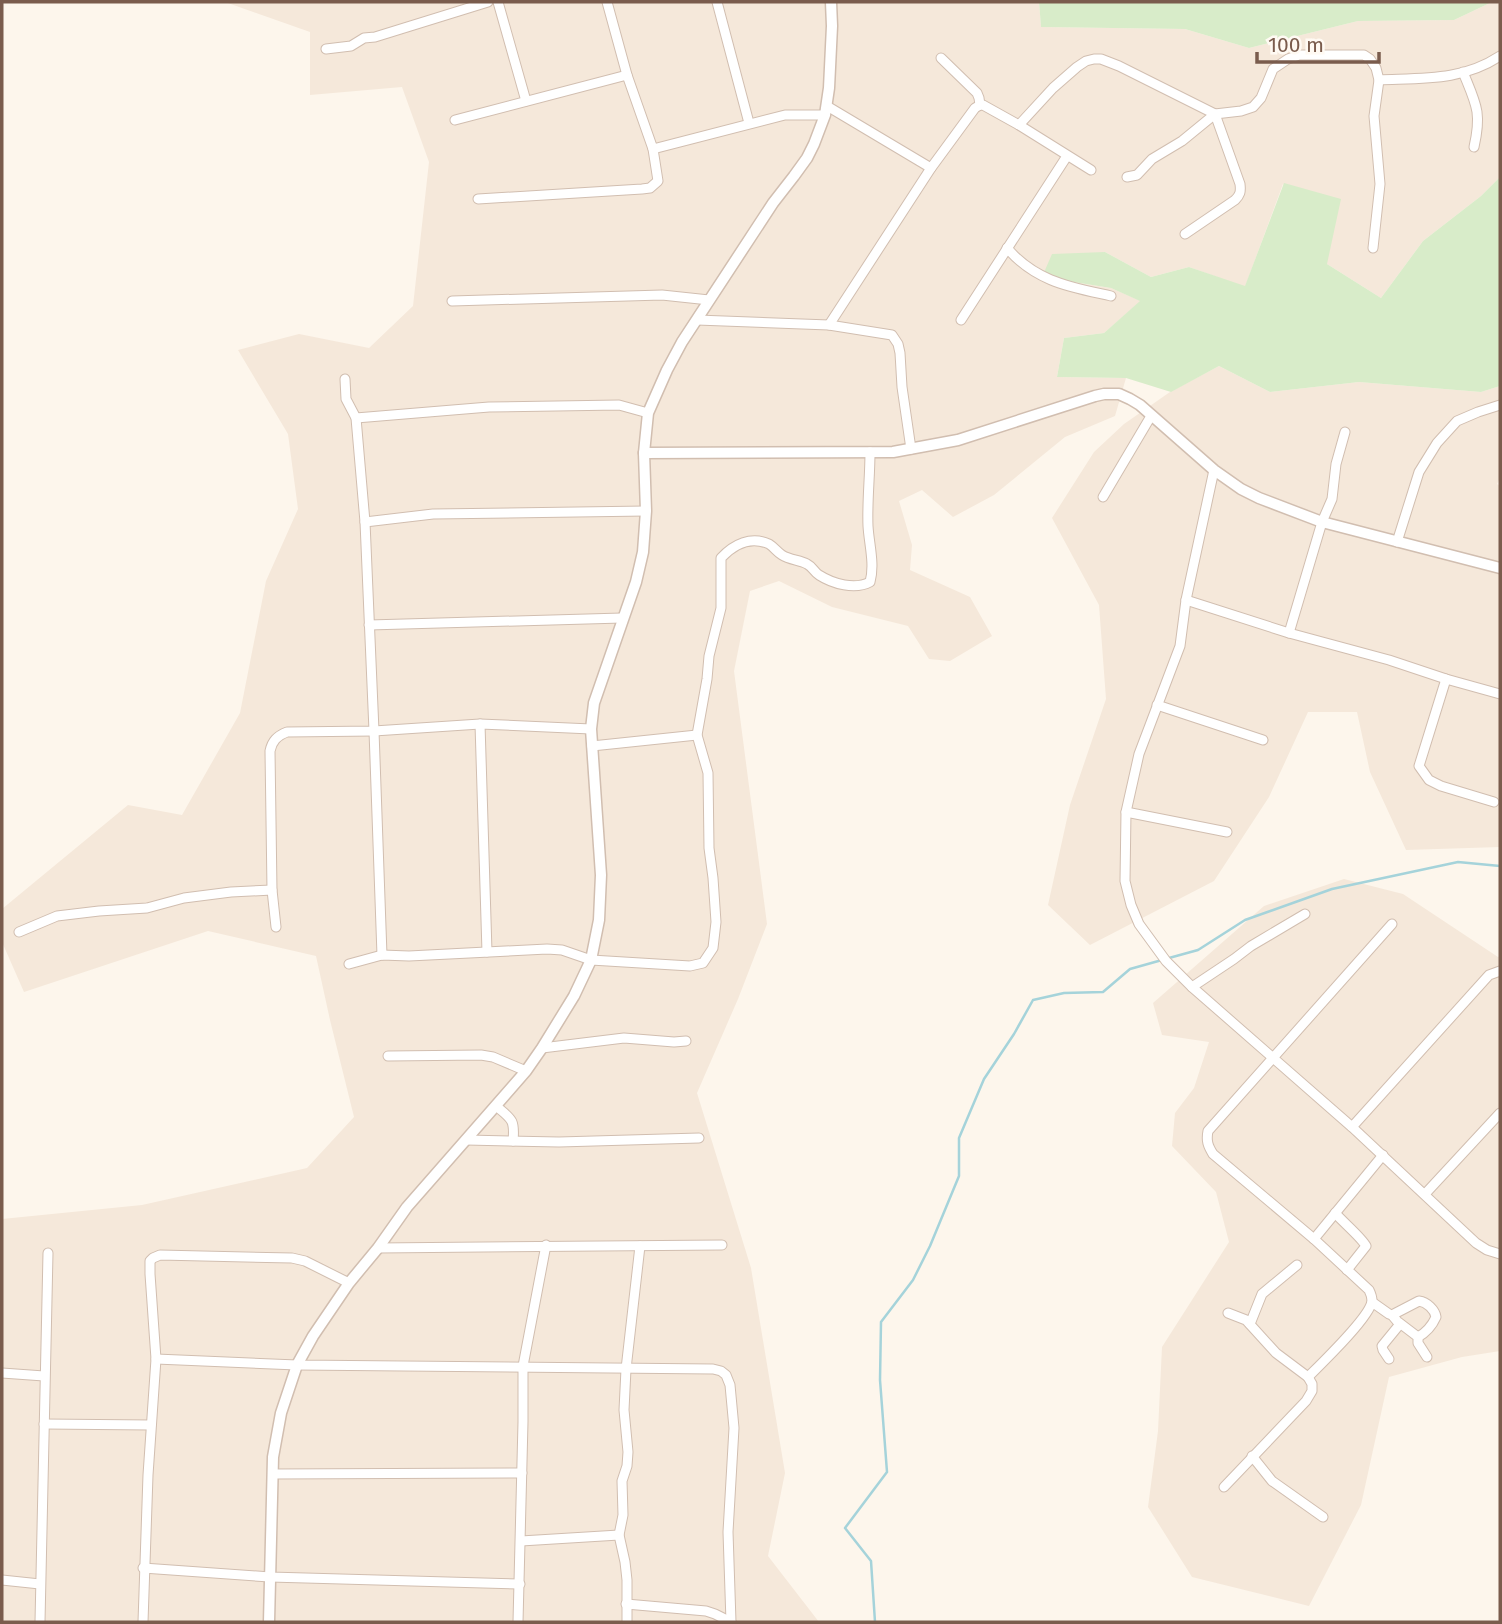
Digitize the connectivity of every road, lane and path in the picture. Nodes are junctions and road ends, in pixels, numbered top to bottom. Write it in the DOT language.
graph roads {
  1 [pos="488,2"];
  2 [pos="498,2"];
  3 [pos="607,2"];
  4 [pos="717,2"];
  5 [pos="831,2"];
  6 [pos="326,49"];
  7 [pos="1500,56"];
  8 [pos="941,58"];
  9 [pos="1463,72"];
  10 [pos="627,75"];
  11 [pos="1379,80"];
  12 [pos="526,101"];
  13 [pos="980,105"];
  14 [pos="826,110"];
  15 [pos="1214,114"];
  16 [pos="455,120"];
  17 [pos="749,124"];
  18 [pos="1019,125"];
  19 [pos="1474,147"];
  20 [pos="653,149"];
  21 [pos="1068,156"];
  22 [pos="931,168"];
  23 [pos="1091,170"];
  24 [pos="1128,177"];
  25 [pos="478,199"];
  26 [pos="1185,234"];
  27 [pos="1007,248"];
  28 [pos="1373,248"];
  29 [pos="1111,296"];
  30 [pos="709,300"];
  31 [pos="452,301"];
  32 [pos="698,320"];
  33 [pos="961,320"];
  34 [pos="829,325"];
  35 [pos="345,379"];
  36 [pos="1500,405"];
  37 [pos="648,413"];
  38 [pos="1151,416"];
  39 [pos="356,418"];
  40 [pos="1345,432"];
  41 [pos="911,449"];
  42 [pos="870,452"];
  43 [pos="644,453"];
  44 [pos="1214,470"];
  45 [pos="1103,497"];
  46 [pos="646,511"];
  47 [pos="365,522"];
  48 [pos="1322,522"];
  49 [pos="1397,542"];
  50 [pos="1500,568"];
  51 [pos="1186,600"];
  52 [pos="622,618"];
  53 [pos="369,625"];
  54 [pos="1289,633"];
  55 [pos="1446,679"];
  56 [pos="1500,694"];
  57 [pos="1157,705"];
  58 [pos="480,724"];
  59 [pos="591,729"];
  60 [pos="374,731"];
  61 [pos="697,735"];
  62 [pos="1263,740"];
  63 [pos="592,746"];
  64 [pos="1494,802"];
  65 [pos="1126,812"];
  66 [pos="1227,832"];
  67 [pos="272,890"];
  68 [pos="1305,914"];
  69 [pos="1392,924"];
  70 [pos="276,927"];
  71 [pos="19,932"];
  72 [pos="487,952"];
  73 [pos="382,955"];
  74 [pos="592,960"];
  75 [pos="349,964"];
  76 [pos="1500,971"];
  77 [pos="1192,987"];
  78 [pos="686,1041"];
  79 [pos="542,1048"];
  80 [pos="388,1056"];
  81 [pos="1273,1059"];
  82 [pos="526,1071"];
  83 [pos="496,1106"];
  84 [pos="1500,1113"];
  85 [pos="1352,1127"];
  86 [pos="699,1138"];
  87 [pos="466,1140"];
  88 [pos="513,1141"];
  89 [pos="1383,1155"];
  90 [pos="1425,1194"];
  91 [pos="1335,1213"];
  92 [pos="1314,1239"];
  93 [pos="546,1245"];
  94 [pos="722,1245"];
  95 [pos="640,1246"];
  96 [pos="378,1248"];
  97 [pos="48,1253"];
  98 [pos="1500,1254"];
  99 [pos="1297,1265"];
  100 [pos="1347,1270"];
  101 [pos="349,1283"];
  102 [pos="1371,1302"];
  103 [pos="1228,1312"];
  104 [pos="1392,1315"];
  105 [pos="1250,1324"];
  106 [pos="1400,1324"];
  107 [pos="1418,1337"];
  108 [pos="1427,1357"];
  109 [pos="156,1359"];
  110 [pos="1389,1359"];
  111 [pos="297,1365"];
  112 [pos="523,1366"];
  113 [pos="626,1369"];
  114 [pos="2,1373"];
  115 [pos="44,1376"];
  116 [pos="1307,1377"];
  117 [pos="44,1424"];
  118 [pos="151,1425"];
  119 [pos="1252,1456"];
  120 [pos="523,1473"];
  121 [pos="273,1474"];
  122 [pos="1224,1487"];
  123 [pos="1323,1517"];
  124 [pos="619,1535"];
  125 [pos="521,1541"];
  126 [pos="144,1568"];
  127 [pos="270,1577"];
  128 [pos="2,1580"];
  129 [pos="40,1584"];
  130 [pos="520,1584"];
  131 [pos="626,1604"];
  132 [pos="40,1622"];
  133 [pos="142,1622"];
  134 [pos="269,1622"];
  135 [pos="518,1622"];
  136 [pos="627,1622"];
  137 [pos="731,1622"];
  1 -- 6 [label="street"];
  2 -- 12 [label="street"];
  3 -- 10 [label="street"];
  4 -- 17 [label="street"];
  5 -- 14 [label="street"];
  7 -- 9 [label="street"];
  8 -- 13 [label="street"];
  9 -- 11 [label="street"];
  9 -- 19 [label="street"];
  10 -- 12 [label="street"];
  10 -- 20 [label="street"];
  11 -- 15 [label="street"];
  11 -- 28 [label="street"];
  12 -- 16 [label="street"];
  13 -- 18 [label="street"];
  13 -- 22 [label="street"];
  14 -- 17 [label="street"];
  14 -- 22 [label="street"];
  14 -- 30 [label="street"];
  15 -- 18 [label="street"];
  15 -- 24 [label="street"];
  15 -- 26 [label="street"];
  17 -- 20 [label="street"];
  18 -- 21 [label="street"];
  20 -- 25 [label="street"];
  21 -- 23 [label="street"];
  21 -- 27 [label="street"];
  22 -- 34 [label="street"];
  27 -- 29 [label="street"];
  27 -- 33 [label="street"];
  30 -- 31 [label="street"];
  30 -- 32 [label="street"];
  32 -- 34 [label="street"];
  32 -- 37 [label="street"];
  34 -- 41 [label="street"];
  35 -- 39 [label="street"];
  36 -- 49 [label="street"];
  37 -- 39 [label="street"];
  37 -- 43 [label="street"];
  38 -- 41 [label="street"];
  38 -- 44 [label="street"];
  38 -- 45 [label="street"];
  39 -- 47 [label="street"];
  40 -- 48 [label="street"];
  41 -- 42 [label="street"];
  42 -- 43 [label="street"];
  42 -- 61 [label="street"];
  43 -- 46 [label="street"];
  44 -- 48 [label="street"];
  44 -- 51 [label="street"];
  46 -- 47 [label="street"];
  46 -- 52 [label="street"];
  47 -- 53 [label="street"];
  48 -- 49 [label="street"];
  48 -- 54 [label="street"];
  49 -- 50 [label="street"];
  51 -- 54 [label="street"];
  51 -- 57 [label="street"];
  52 -- 53 [label="street"];
  52 -- 59 [label="street"];
  53 -- 60 [label="street"];
  54 -- 55 [label="street"];
  55 -- 56 [label="street"];
  55 -- 64 [label="street"];
  57 -- 62 [label="street"];
  57 -- 65 [label="street"];
  58 -- 59 [label="street"];
  58 -- 60 [label="street"];
  58 -- 72 [label="street"];
  59 -- 63 [label="street"];
  60 -- 67 [label="street"];
  60 -- 73 [label="street"];
  61 -- 63 [label="street"];
  61 -- 74 [label="street"];
  63 -- 74 [label="street"];
  65 -- 66 [label="street"];
  65 -- 77 [label="street"];
  67 -- 70 [label="street"];
  67 -- 71 [label="street"];
  68 -- 77 [label="street"];
  69 -- 81 [label="street"];
  72 -- 73 [label="street"];
  72 -- 74 [label="street"];
  73 -- 75 [label="street"];
  74 -- 79 [label="street"];
  76 -- 85 [label="street"];
  77 -- 81 [label="street"];
  78 -- 79 [label="street"];
  79 -- 82 [label="street"];
  80 -- 82 [label="street"];
  81 -- 85 [label="street"];
  81 -- 92 [label="street"];
  82 -- 83 [label="street"];
  83 -- 87 [label="street"];
  83 -- 88 [label="street"];
  84 -- 90 [label="street"];
  85 -- 89 [label="street"];
  86 -- 88 [label="street"];
  87 -- 88 [label="street"];
  87 -- 96 [label="street"];
  89 -- 90 [label="street"];
  89 -- 91 [label="street"];
  90 -- 98 [label="street"];
  91 -- 92 [label="street"];
  91 -- 100 [label="street"];
  92 -- 100 [label="street"];
  93 -- 95 [label="street"];
  93 -- 96 [label="street"];
  93 -- 112 [label="street"];
  94 -- 95 [label="street"];
  95 -- 113 [label="street"];
  96 -- 101 [label="street"];
  97 -- 115 [label="street"];
  99 -- 105 [label="street"];
  100 -- 102 [label="street"];
  101 -- 109 [label="street"];
  101 -- 111 [label="street"];
  102 -- 104 [label="street"];
  102 -- 116 [label="street"];
  103 -- 105 [label="street"];
  104 -- 106 [label="street"];
  104 -- 107 [label="street"];
  105 -- 116 [label="street"];
  106 -- 107 [label="street"];
  106 -- 110 [label="street"];
  107 -- 108 [label="street"];
  109 -- 111 [label="street"];
  109 -- 118 [label="street"];
  111 -- 112 [label="street"];
  111 -- 121 [label="street"];
  112 -- 113 [label="street"];
  112 -- 120 [label="street"];
  113 -- 124 [label="street"];
  113 -- 137 [label="street"];
  114 -- 115 [label="street"];
  115 -- 117 [label="street"];
  116 -- 119 [label="street"];
  117 -- 118 [label="street"];
  117 -- 129 [label="street"];
  118 -- 126 [label="street"];
  119 -- 122 [label="street"];
  119 -- 123 [label="street"];
  120 -- 121 [label="street"];
  120 -- 125 [label="street"];
  121 -- 127 [label="street"];
  124 -- 125 [label="street"];
  124 -- 131 [label="street"];
  125 -- 130 [label="street"];
  126 -- 127 [label="street"];
  126 -- 133 [label="street"];
  127 -- 130 [label="street"];
  127 -- 134 [label="street"];
  128 -- 129 [label="street"];
  129 -- 132 [label="street"];
  130 -- 135 [label="street"];
  131 -- 136 [label="street"];
  131 -- 137 [label="street"];
}
